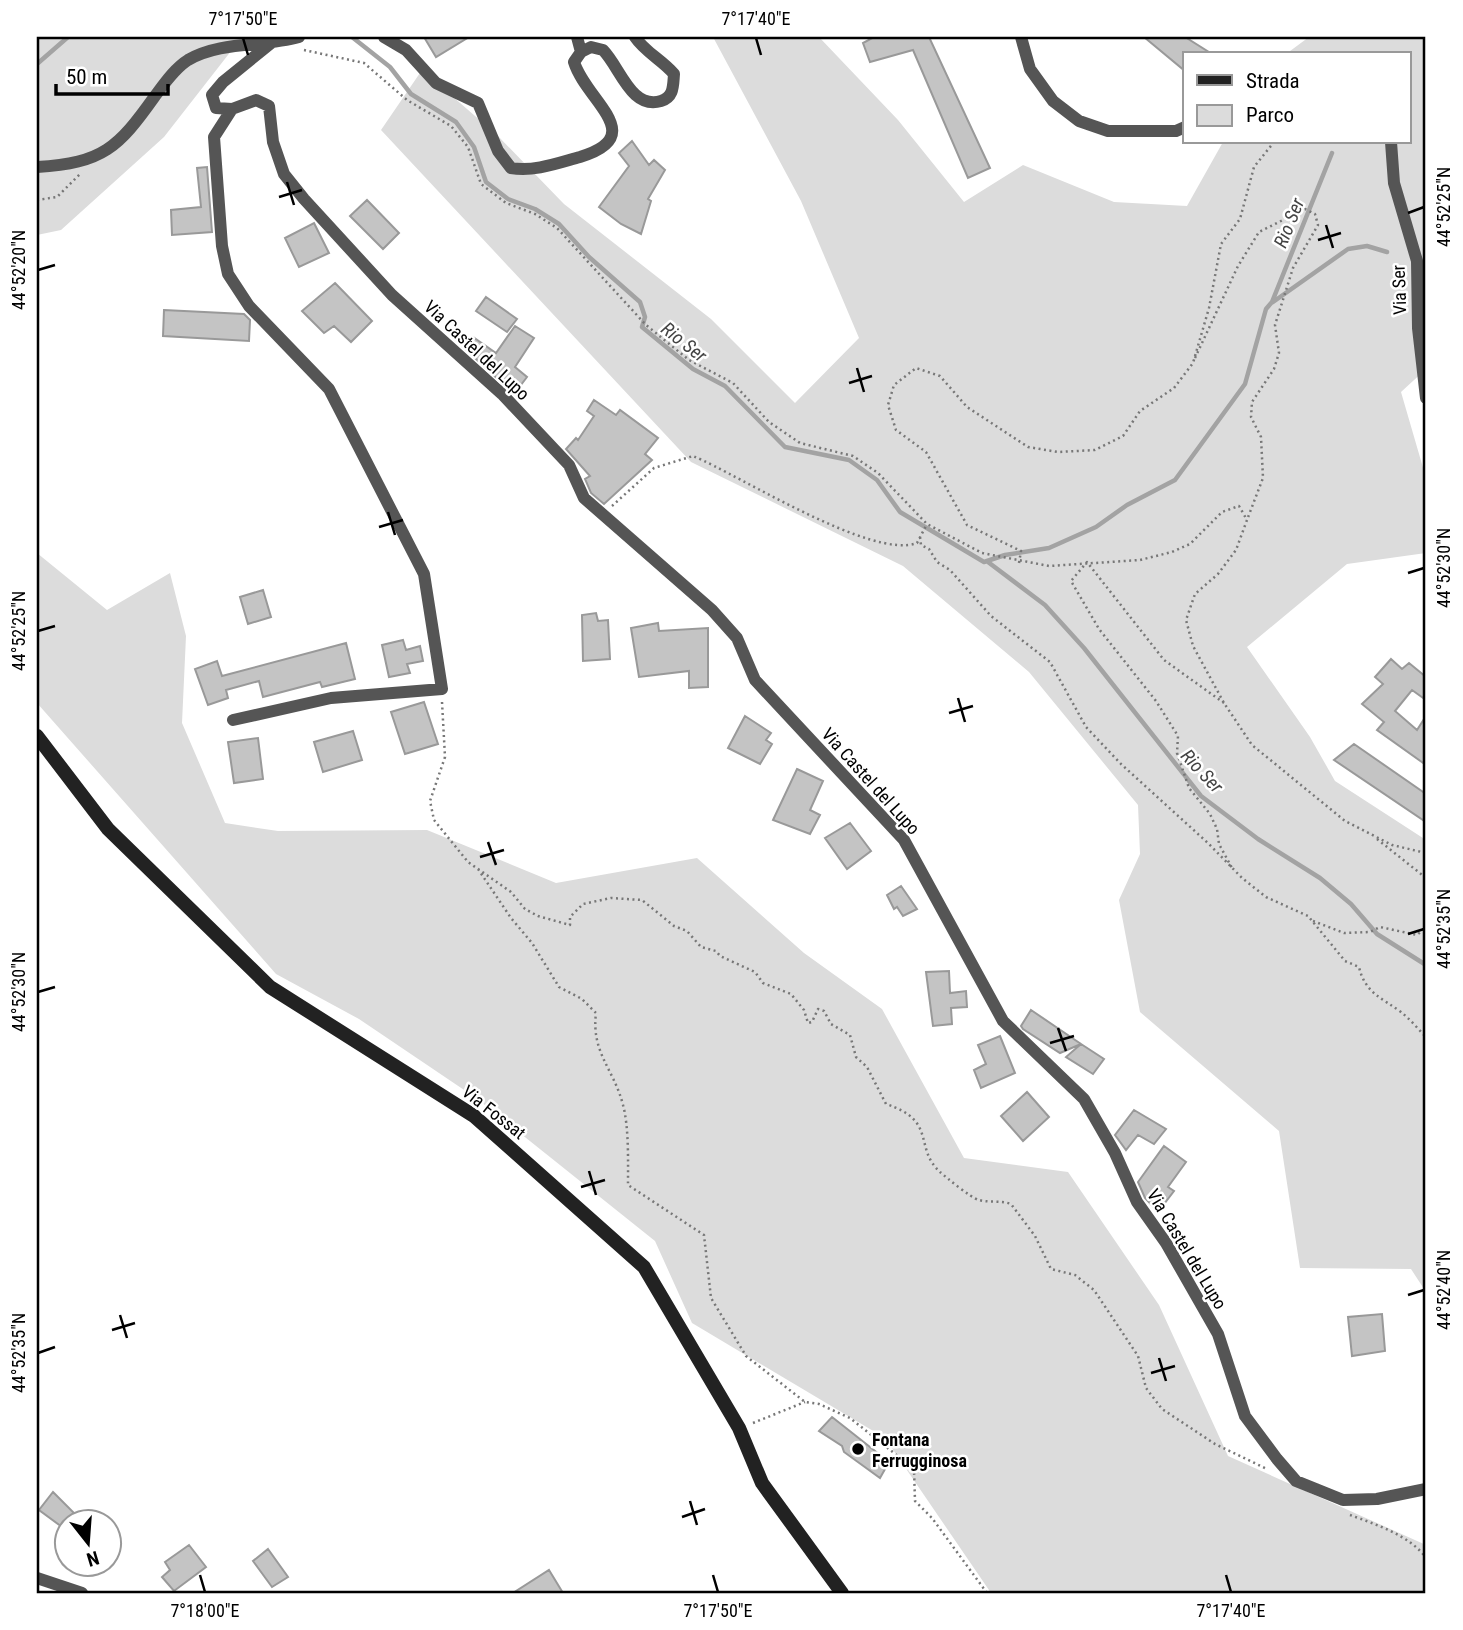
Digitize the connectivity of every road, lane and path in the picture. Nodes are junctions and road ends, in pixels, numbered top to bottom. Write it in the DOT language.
graph roads {
  1 [pos="384,37"];
  2 [pos="577,37"];
  3 [pos="635,37"];
  4 [pos="1021,37"];
  5 [pos="271,43"];
  6 [pos="300,43"];
  7 [pos="581,52"];
  8 [pos="232,109"];
  9 [pos="1183,128"];
  10 [pos="1272,144"];
  11 [pos="1391,144"];
  12 [pos="37,167"];
  13 [pos="83,172"];
  14 [pos="37,200"];
  15 [pos="1193,363"];
  16 [pos="1426,398"];
  17 [pos="601,515"];
  18 [pos="1247,520"];
  19 [pos="926,525"];
  20 [pos="920,537"];
  21 [pos="1087,562"];
  22 [pos="1019,563"];
  23 [pos="442,689"];
  24 [pos="1224,703"];
  25 [pos="233,720"];
  26 [pos="37,736"];
  27 [pos="1370,834"];
  28 [pos="1426,853"];
  29 [pos="476,866"];
  30 [pos="1233,870"];
  31 [pos="1426,878"];
  32 [pos="1313,921"];
  33 [pos="1426,927"];
  34 [pos="1426,1037"];
  35 [pos="805,1402"];
  36 [pos="739,1428"];
  37 [pos="1296,1481"];
  38 [pos="1426,1489"];
  39 [pos="1342,1512"];
  40 [pos="1426,1558"];
  41 [pos="37,1578"];
  42 [pos="82,1593"];
  43 [pos="842,1593"];
  44 [pos="987,1593"];
  1 -- 7 [label="street"];
  2 -- 7 [label="street"];
  3 -- 7 [label="street"];
  4 -- 9 [label="street"];
  5 -- 6 [label="street"];
  5 -- 8 [label="street"];
  5 -- 12 [label="street"];
  6 -- 19 [label="path"];
  8 -- 17 [label="street, Via Castel del Lupo"];
  8 -- 23 [label="street"];
  10 -- 15 [label="path"];
  11 -- 16 [label="street, Via Ser"];
  13 -- 14 [label="path"];
  15 -- 18 [label="path"];
  15 -- 22 [label="path"];
  17 -- 20 [label="path"];
  17 -- 37 [label="street, Via Castel del Lupo"];
  18 -- 21 [label="path"];
  18 -- 24 [label="path"];
  19 -- 20 [label="path"];
  19 -- 22 [label="path"];
  20 -- 30 [label="path"];
  21 -- 22 [label="path"];
  21 -- 24 [label="path"];
  21 -- 30 [label="path"];
  23 -- 25 [label="street"];
  23 -- 29 [label="path"];
  24 -- 27 [label="path"];
  26 -- 36 [label="street, Via Fossat"];
  27 -- 28 [label="path"];
  27 -- 31 [label="path"];
  29 -- 35 [label="path"];
  29 -- 37 [label="path"];
  30 -- 32 [label="path"];
  32 -- 33 [label="path"];
  32 -- 34 [label="path"];
  35 -- 36 [label="path"];
  35 -- 44 [label="path"];
  36 -- 43 [label="street, Via Fossat"];
  37 -- 38 [label="street, Via Castel del Lupo"];
  39 -- 40 [label="path"];
  41 -- 42 [label="street"];
}
